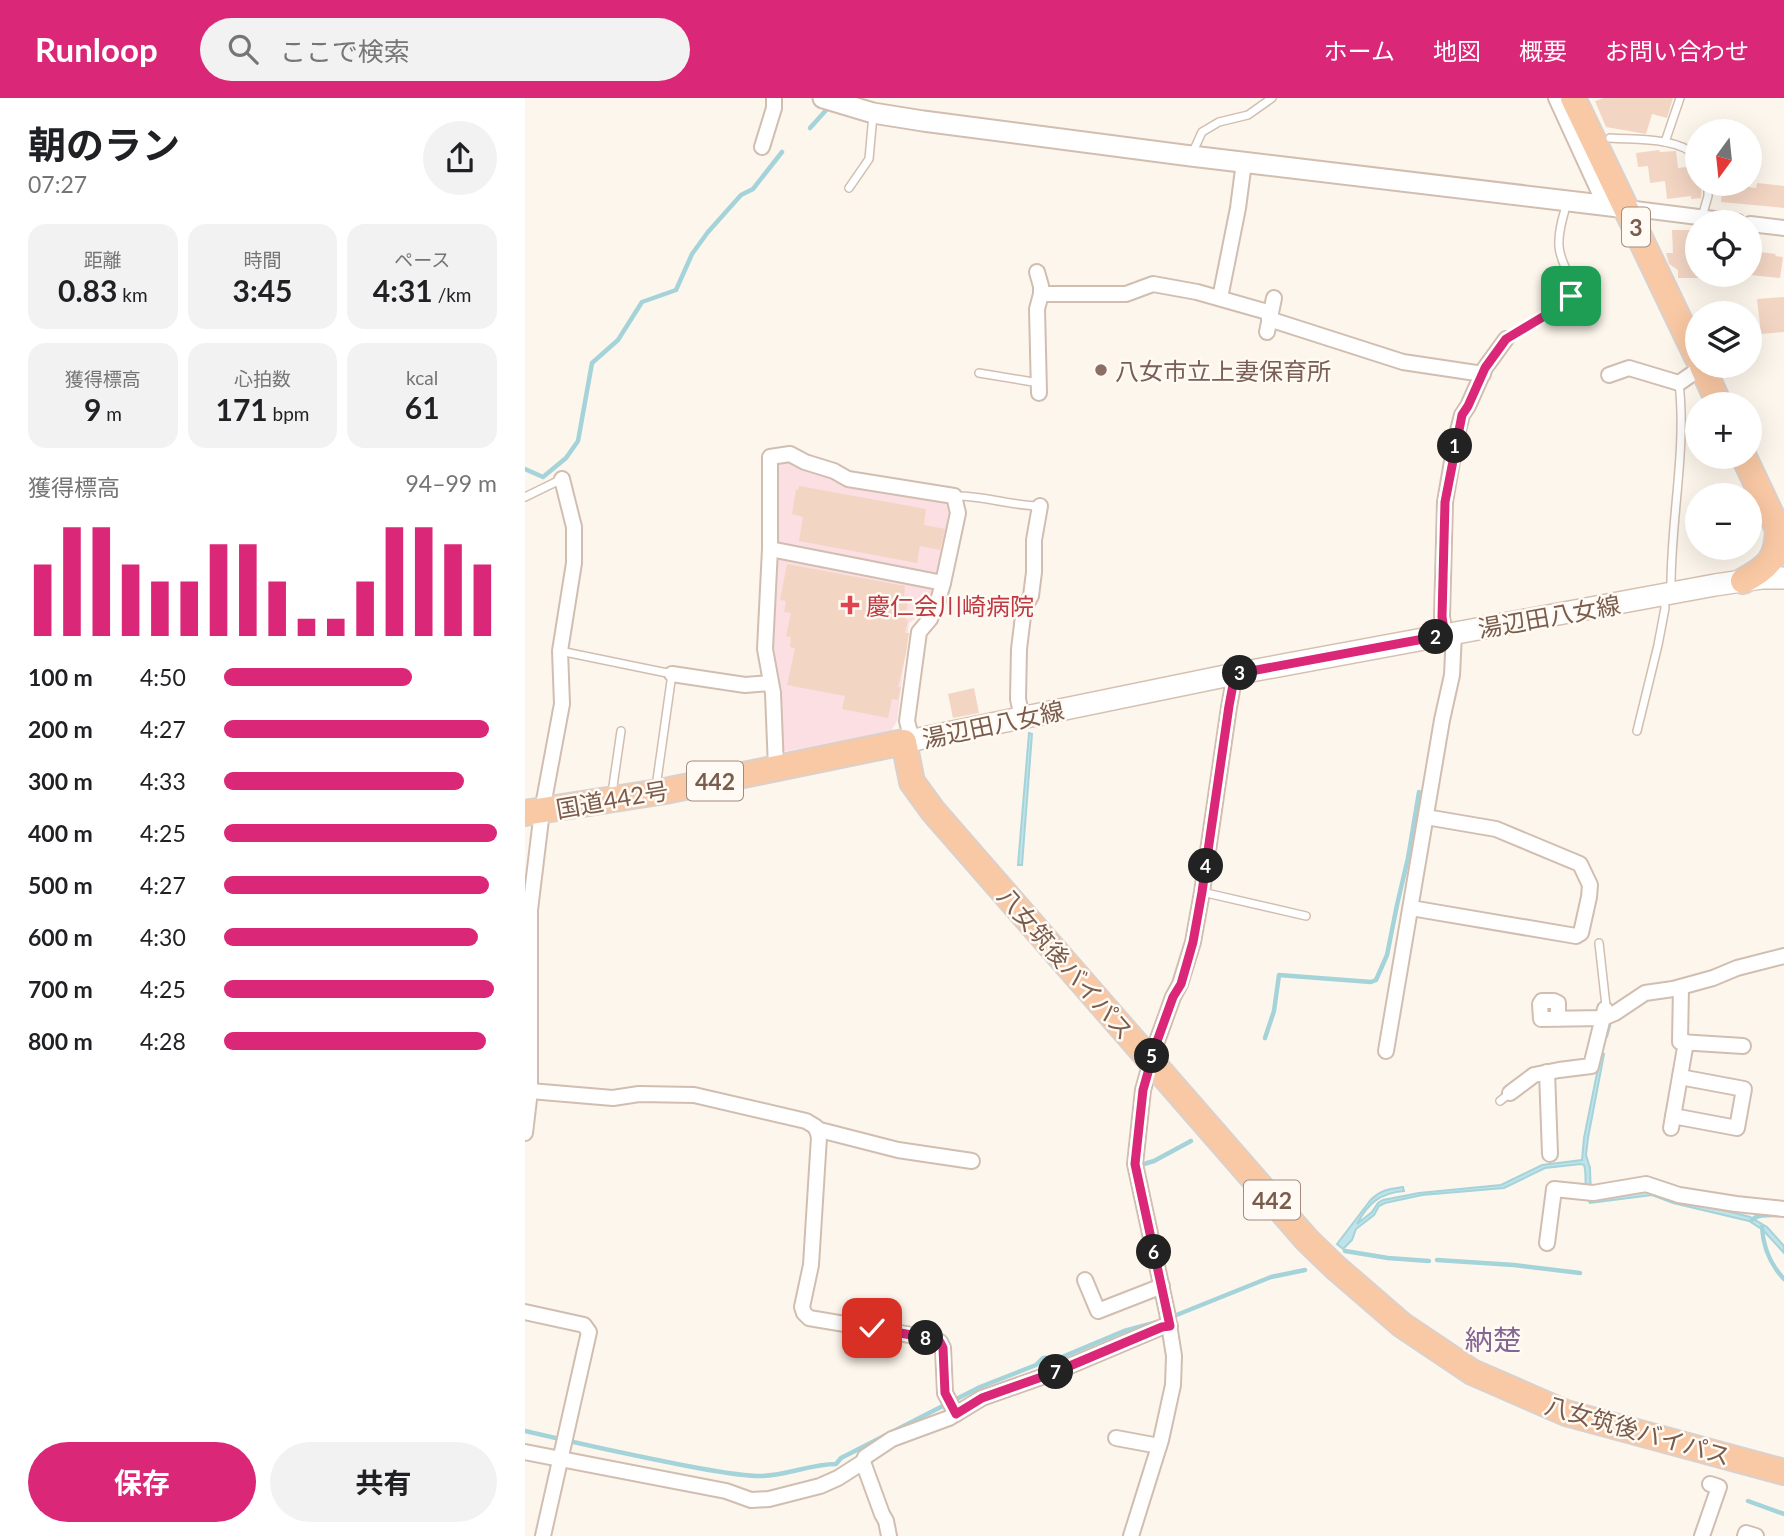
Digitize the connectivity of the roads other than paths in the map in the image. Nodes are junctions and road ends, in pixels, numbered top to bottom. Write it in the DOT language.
graph roads {
  1 [pos="774,98"];
  2 [pos="1272,98"];
  3 [pos="1556,98"];
  4 [pos="1573,98"];
  5 [pos="1679,98"];
  6 [pos="828,100"];
  7 [pos="870,110"];
  8 [pos="1610,138"];
  9 [pos="1665,142"];
  10 [pos="762,147"];
  11 [pos="1685,149"];
  12 [pos="1191,156"];
  13 [pos="1244,162"];
  14 [pos="849,188"];
  15 [pos="1568,201"];
  16 [pos="1616,207"];
  17 [pos="1685,216"];
  18 [pos="1762,225"];
  19 [pos="1784,228"];
  20 [pos="1037,272"];
  21 [pos="1041,294"];
  22 [pos="1220,298"];
  23 [pos="1274,298"];
  24 [pos="1269,321"];
  25 [pos="1685,335"];
  26 [pos="1506,339"];
  27 [pos="979,373"];
  28 [pos="1483,374"];
  29 [pos="1609,376"];
  30 [pos="1685,377"];
  31 [pos="1679,383"];
  32 [pos="1039,388"];
  33 [pos="1750,469"];
  34 [pos="562,479"];
  35 [pos="954,496"];
  36 [pos="525,497"];
  37 [pos="1040,506"];
  38 [pos="1781,536"];
  39 [pos="770,549"];
  40 [pos="1784,579"];
  41 [pos="1743,581"];
  42 [pos="943,583"];
  43 [pos="1667,594"];
  44 [pos="1450,634"];
  45 [pos="560,651"];
  46 [pos="672,674"];
  47 [pos="1235,674"];
  48 [pos="770,682"];
  49 [pos="1022,718"];
  50 [pos="621,731"];
  51 [pos="1637,731"];
  52 [pos="908,741"];
  53 [pos="776,768"];
  54 [pos="657,780"];
  55 [pos="615,799"];
  56 [pos="533,812"];
  57 [pos="1426,817"];
  58 [pos="1202,892"];
  59 [pos="1411,908"];
  60 [pos="1306,916"];
  61 [pos="1599,943"];
  62 [pos="1784,956"];
  63 [pos="1681,987"];
  64 [pos="528,1009"];
  65 [pos="1604,1012"];
  66 [pos="1558,1018"];
  67 [pos="1686,1042"];
  68 [pos="1743,1046"];
  69 [pos="1386,1051"];
  70 [pos="1151,1060"];
  71 [pos="1547,1072"];
  72 [pos="1680,1077"];
  73 [pos="530,1091"];
  74 [pos="1505,1097"];
  75 [pos="816,1129"];
  76 [pos="525,1133"];
  77 [pos="1550,1154"];
  78 [pos="972,1161"];
  79 [pos="1784,1209"];
  80 [pos="1547,1243"];
  81 [pos="1085,1280"];
  82 [pos="1162,1286"];
  83 [pos="525,1312"];
  84 [pos="1169,1322"];
  85 [pos="956,1414"];
  86 [pos="1116,1438"];
  87 [pos="1159,1446"];
  88 [pos="525,1452"];
  89 [pos="560,1458"];
  90 [pos="863,1462"];
  91 [pos="1784,1472"];
  92 [pos="1710,1484"];
  93 [pos="543,1536"];
  94 [pos="889,1536"];
  95 [pos="1131,1536"];
  96 [pos="1702,1536"];
  97 [pos="1745,1536"];
  98 [pos="1756,1536"];
  1 -- 10 [label="street"];
  2 -- 12 [label="lane"];
  3 -- 16 [label="street"];
  4 -- 16 [label="highway, 3"];
  5 -- 9 [label="lane"];
  6 -- 7 [label="street"];
  7 -- 12 [label="street"];
  7 -- 14 [label="lane"];
  8 -- 9 [label="lane"];
  9 -- 11 [label="lane"];
  12 -- 13 [label="street"];
  13 -- 15 [label="street"];
  13 -- 22 [label="street"];
  15 -- 16 [label="street"];
  15 -- 26 [label="lane"];
  16 -- 17 [label="street"];
  16 -- 25 [label="highway, 3"];
  18 -- 19 [label="street"];
  20 -- 21 [label="street"];
  21 -- 22 [label="street"];
  21 -- 32 [label="street"];
  22 -- 24 [label="street"];
  23 -- 24 [label="street"];
  24 -- 28 [label="street"];
  26 -- 28 [label="street"];
  27 -- 32 [label="lane"];
  28 -- 44 [label="street"];
  29 -- 31 [label="street"];
  30 -- 31 [label="street"];
  31 -- 43 [label="lane"];
  33 -- 38 [label="highway"];
  34 -- 36 [label="lane"];
  34 -- 45 [label="street"];
  35 -- 37 [label="lane"];
  35 -- 39 [label="street"];
  35 -- 42 [label="street"];
  37 -- 49 [label="street"];
  38 -- 41 [label="highway"];
  39 -- 42 [label="street"];
  39 -- 48 [label="street"];
  40 -- 41 [label="main road, 湯辺田八女線"];
  41 -- 43 [label="main road, 湯辺田八女線"];
  42 -- 52 [label="street"];
  43 -- 44 [label="main road, 湯辺田八女線"];
  43 -- 51 [label="lane"];
  44 -- 47 [label="main road, 湯辺田八女線"];
  44 -- 57 [label="street"];
  45 -- 46 [label="lane"];
  45 -- 56 [label="street"];
  46 -- 48 [label="street"];
  46 -- 54 [label="lane"];
  47 -- 49 [label="main road, 湯辺田八女線"];
  47 -- 58 [label="street"];
  48 -- 53 [label="street"];
  49 -- 52 [label="main road, 湯辺田八女線"];
  50 -- 55 [label="lane"];
  52 -- 53 [label="highway, 国道442号 / 442"];
  52 -- 70 [label="highway, 八女筑後バイパス / 442"];
  53 -- 55 [label="highway, 国道442号 / 442"];
  55 -- 56 [label="highway, 国道442号 / 442"];
  56 -- 64 [label="street"];
  57 -- 59 [label="street"];
  57 -- 59 [label="street"];
  58 -- 60 [label="lane"];
  58 -- 70 [label="street"];
  59 -- 69 [label="street"];
  61 -- 65 [label="lane"];
  62 -- 63 [label="street"];
  63 -- 65 [label="street"];
  63 -- 67 [label="street"];
  64 -- 73 [label="street"];
  65 -- 66 [label="street"];
  65 -- 71 [label="street"];
  67 -- 68 [label="street"];
  67 -- 72 [label="street"];
  70 -- 82 [label="street"];
  70 -- 91 [label="highway, 八女筑後バイパス / 442"];
  71 -- 74 [label="street"];
  71 -- 77 [label="street"];
  72 -- 72 [label="street"];
  73 -- 75 [label="street"];
  73 -- 76 [label="street"];
  75 -- 78 [label="street"];
  75 -- 85 [label="street"];
  79 -- 80 [label="street"];
  81 -- 82 [label="street"];
  82 -- 84 [label="street"];
  83 -- 89 [label="street"];
  84 -- 85 [label="street"];
  84 -- 87 [label="street"];
  85 -- 90 [label="street"];
  86 -- 87 [label="street"];
  87 -- 95 [label="street"];
  88 -- 89 [label="street"];
  89 -- 90 [label="street"];
  89 -- 93 [label="street"];
  90 -- 94 [label="street"];
  92 -- 96 [label="street"];
  97 -- 98 [label="street"];
}
